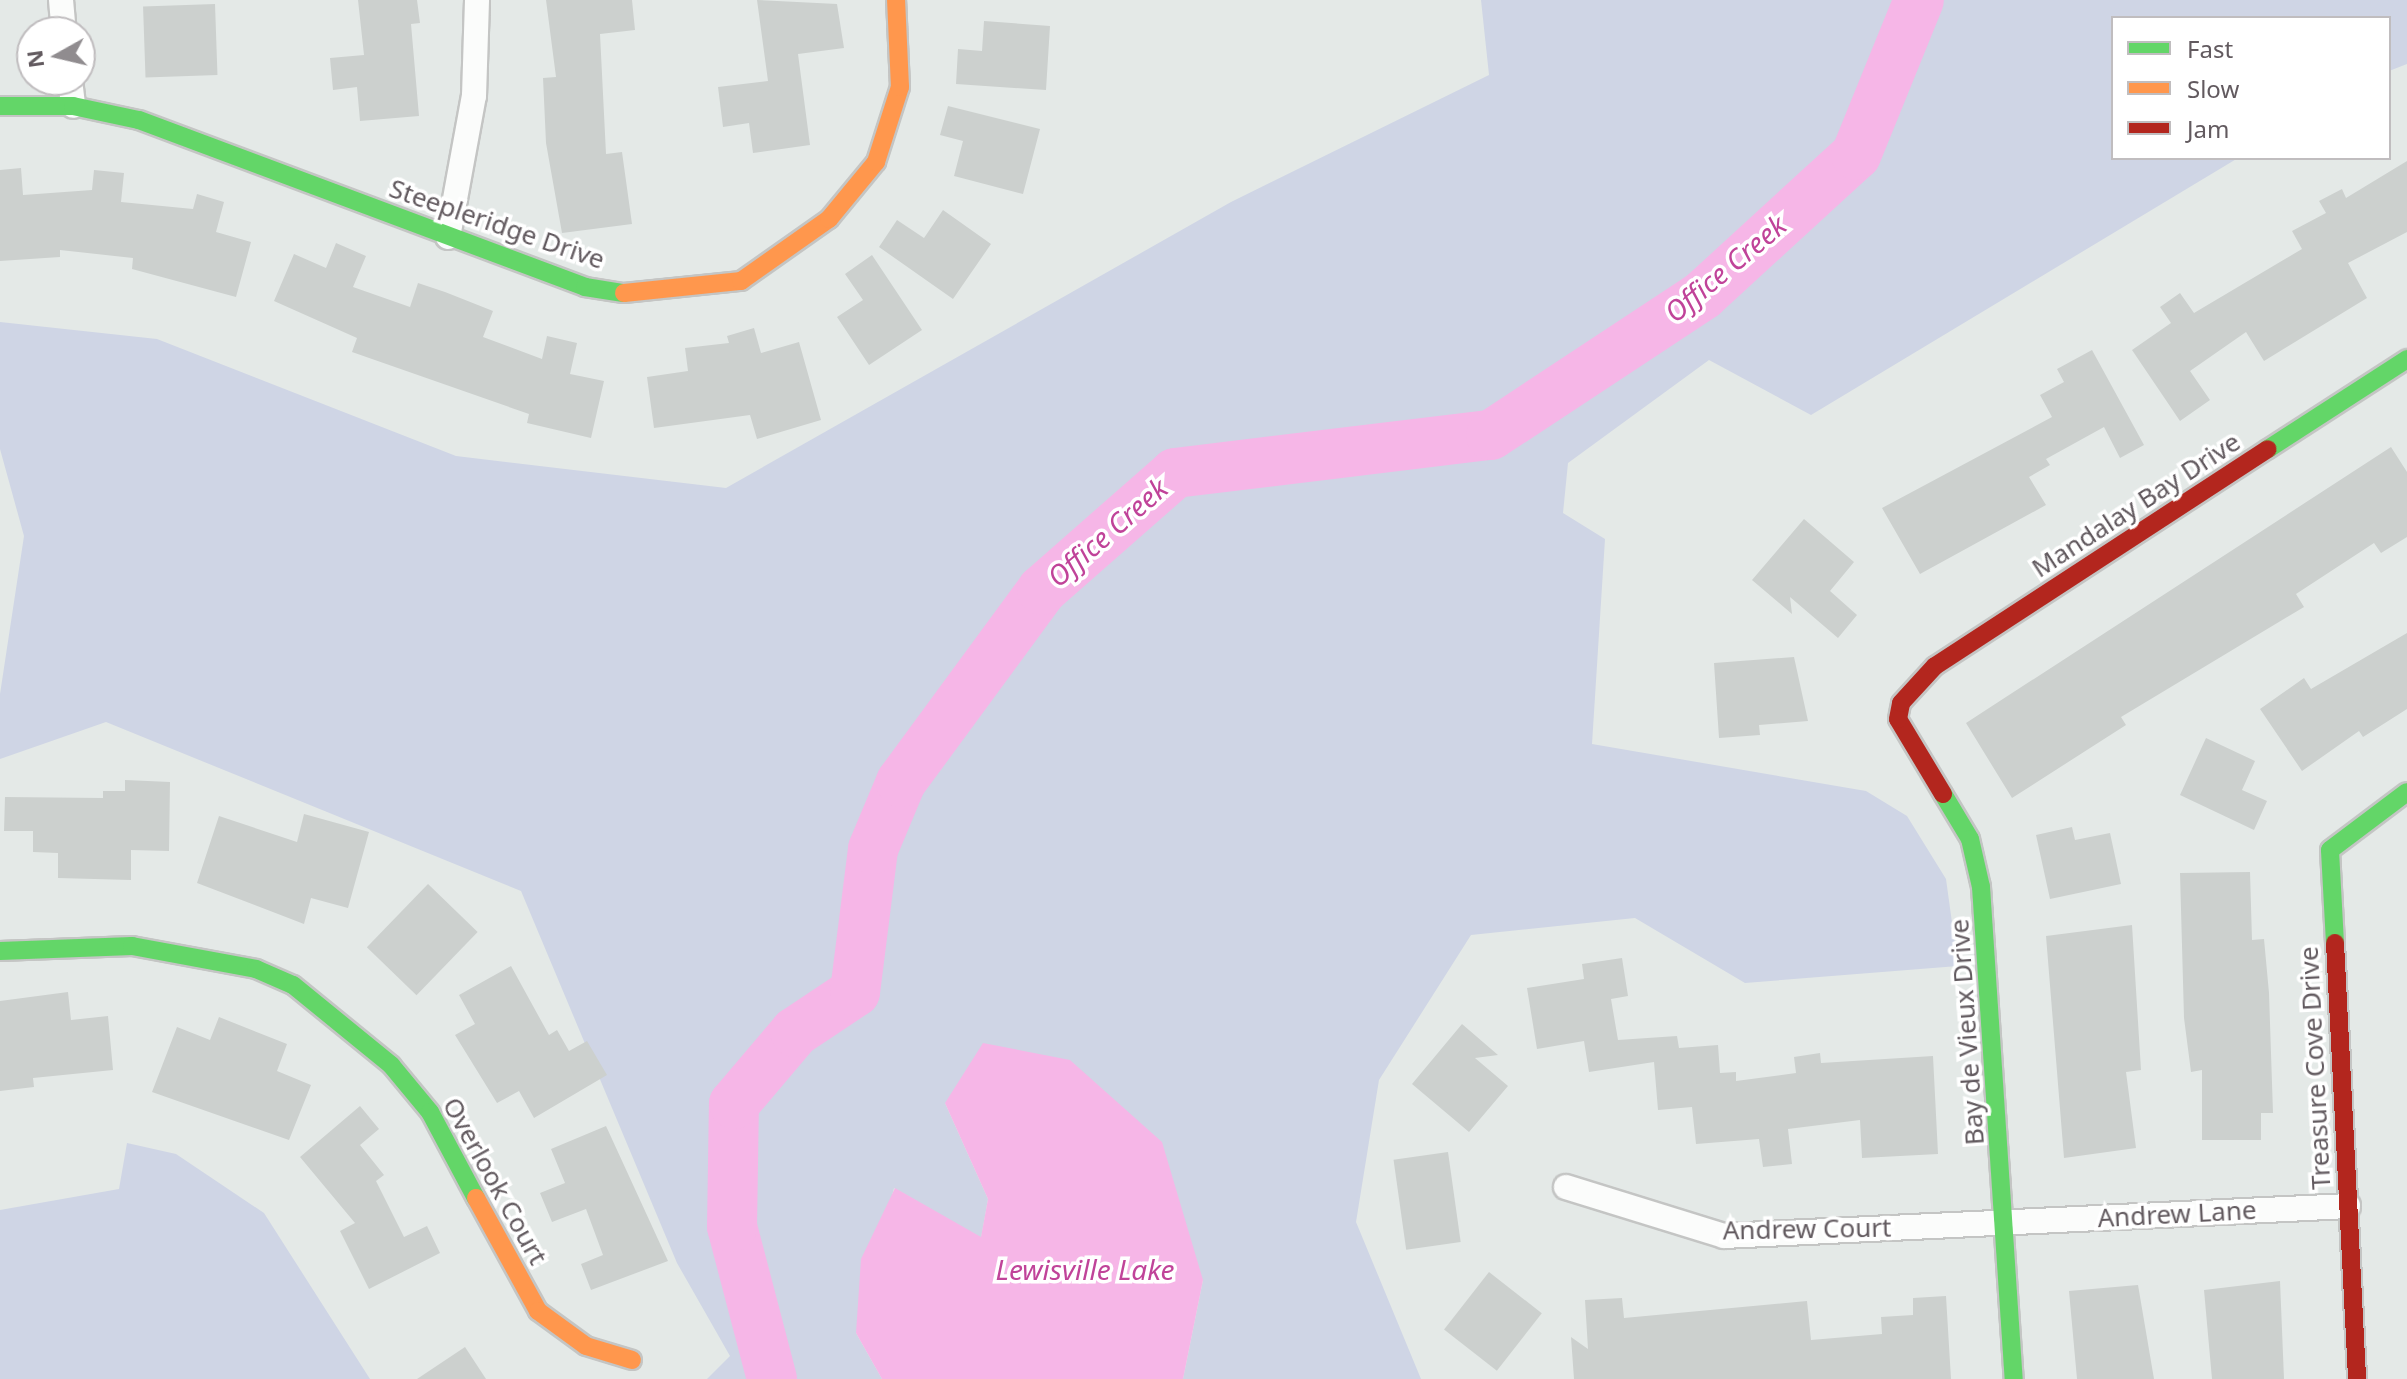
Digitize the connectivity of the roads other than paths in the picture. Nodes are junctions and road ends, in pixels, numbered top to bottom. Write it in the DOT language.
graph roads {
  1 [pos="477,0"];
  2 [pos="896,0"];
  3 [pos="72,96"];
  4 [pos="0,106"];
  5 [pos="73,106"];
  6 [pos="448,237"];
  7 [pos="2407,359"];
  8 [pos="1901,703"];
  9 [pos="2407,792"];
  10 [pos="0,951"];
  11 [pos="1566,1187"];
  12 [pos="2348,1206"];
  13 [pos="2006,1221"];
  14 [pos="632,1360"];
  15 [pos="2014,1379"];
  16 [pos="2357,1379"];
  1 -- 6 [label="street"];
  2 -- 6 [label="street, Steepleridge Drive"];
  3 -- 5 [label="street"];
  4 -- 5 [label="street, Steepleridge Drive"];
  5 -- 6 [label="street, Steepleridge Drive"];
  7 -- 8 [label="street, Mandalay Bay Drive"];
  8 -- 13 [label="street, Bay de Vieux Drive"];
  9 -- 12 [label="street, Treasure Cove Drive"];
  10 -- 14 [label="street, Overlook Court"];
  11 -- 13 [label="street, Andrew Court"];
  12 -- 13 [label="street, Andrew Lane"];
  12 -- 16 [label="street, Treasure Cove Drive"];
  13 -- 15 [label="street, Bay de Vieux Drive"];
}
